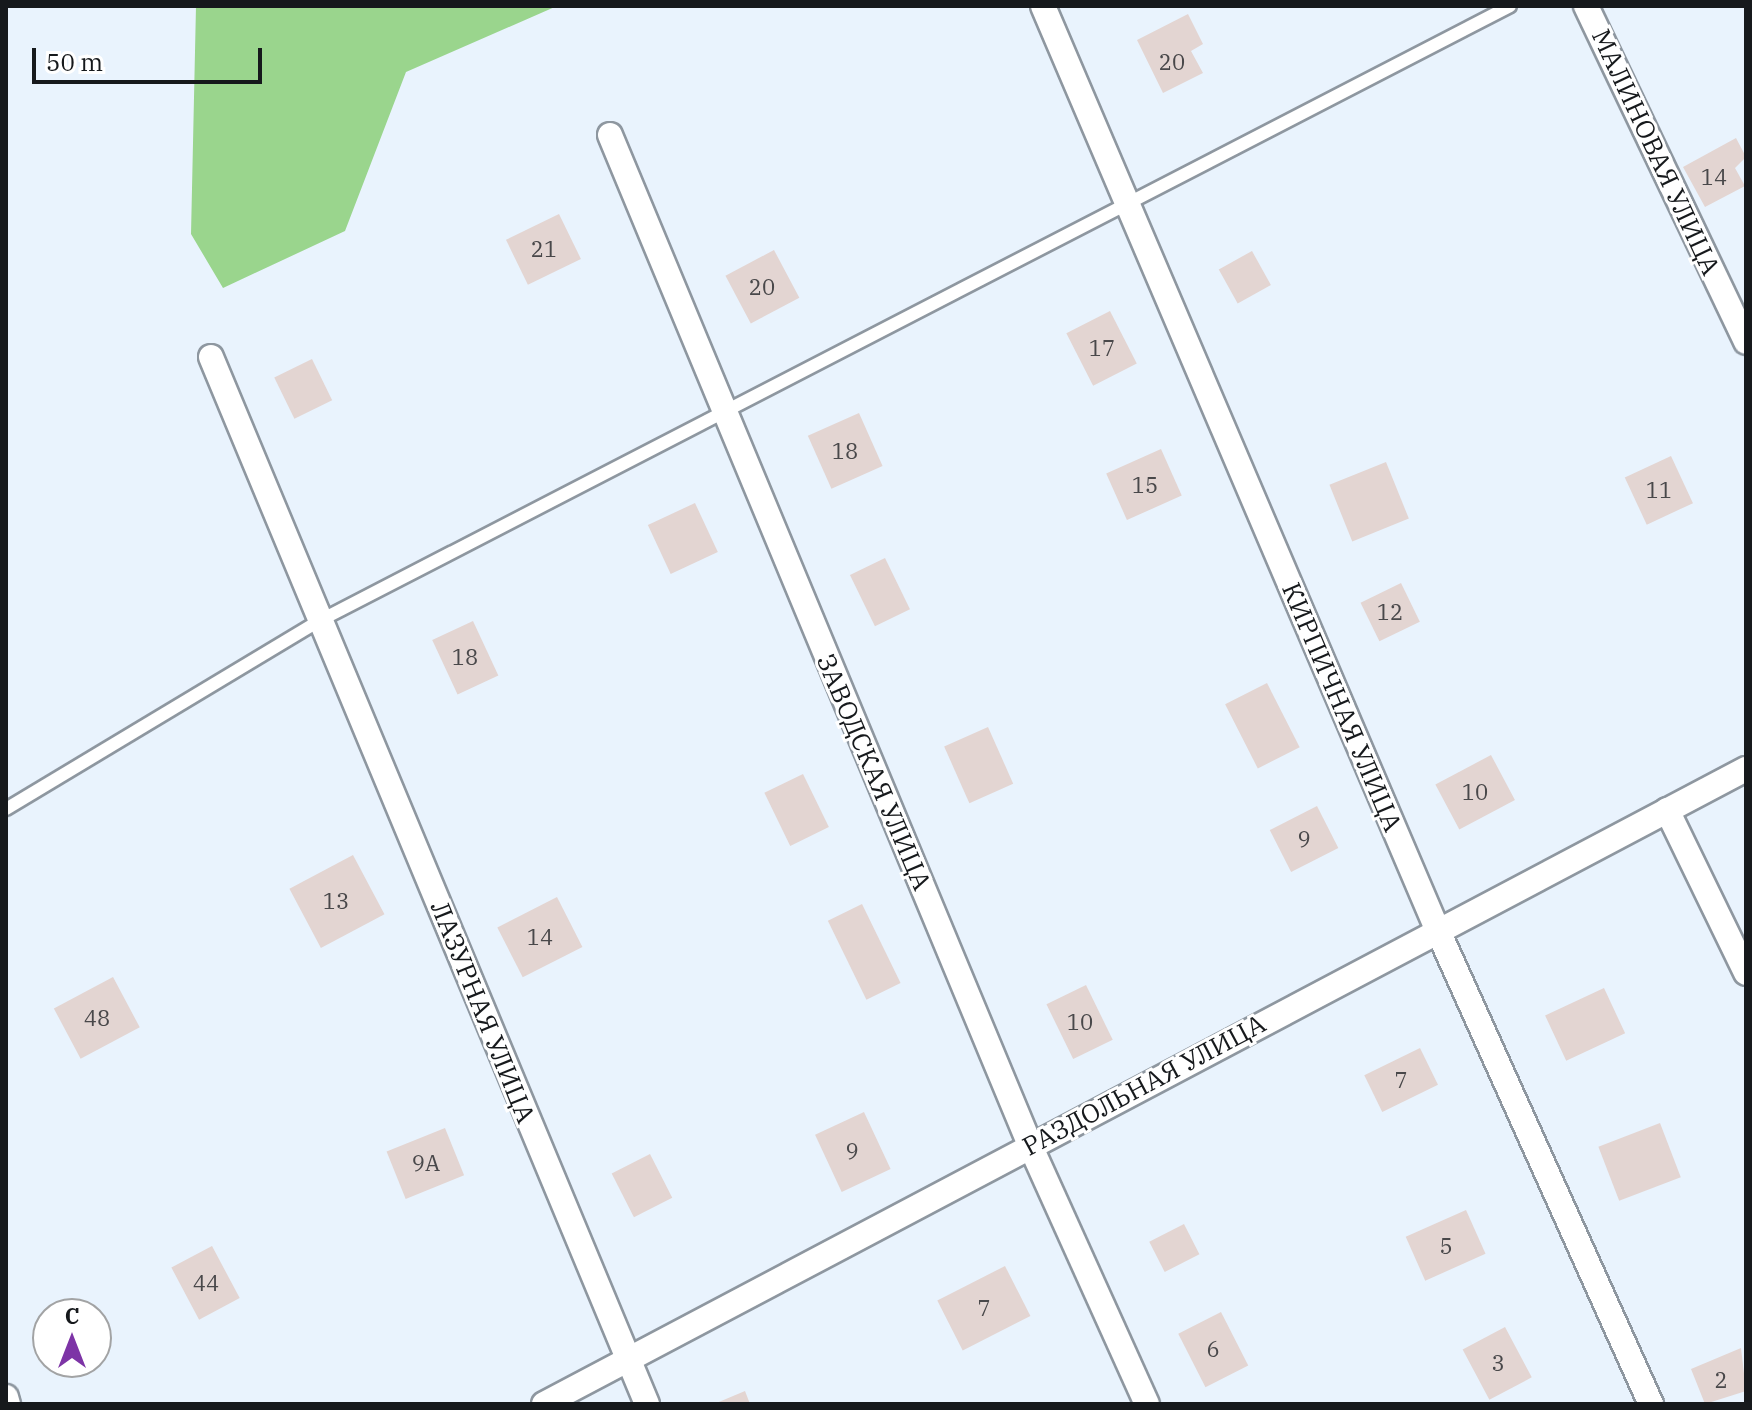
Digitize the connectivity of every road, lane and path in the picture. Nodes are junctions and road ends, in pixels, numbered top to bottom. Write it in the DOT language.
graph roads {
  1 [pos="1043,6"];
  2 [pos="1510,6"];
  3 [pos="1586,6"];
  4 [pos="610,135"];
  5 [pos="1127,203"];
  6 [pos="1746,342"];
  7 [pos="211,357"];
  8 [pos="724,410"];
  9 [pos="321,620"];
  10 [pos="1746,769"];
  11 [pos="6,809"];
  12 [pos="1667,810"];
  13 [pos="1438,931"];
  14 [pos="1746,973"];
  15 [pos="1030,1145"];
  16 [pos="626,1357"];
  17 [pos="6,1397"];
  18 [pos="8,1404"];
  19 [pos="544,1404"];
  20 [pos="647,1404"];
  21 [pos="1147,1404"];
  22 [pos="1651,1404"];
  1 -- 5 [label="street, КИРПИЧНАЯ УЛИЦА"];
  2 -- 5 [label="lane"];
  3 -- 6 [label="street, МАЛИНОВАЯ УЛИЦА"];
  4 -- 8 [label="street, ЗАВОДСКАЯ УЛИЦА"];
  5 -- 8 [label="lane"];
  5 -- 13 [label="street, КИРПИЧНАЯ УЛИЦА"];
  7 -- 9 [label="street, ЛАЗУРНАЯ УЛИЦА"];
  8 -- 9 [label="lane"];
  8 -- 15 [label="street, ЗАВОДСКАЯ УЛИЦА"];
  9 -- 11 [label="lane"];
  9 -- 16 [label="street, ЛАЗУРНАЯ УЛИЦА"];
  10 -- 12 [label="street, РАЗДОЛЬНАЯ УЛИЦА"];
  12 -- 13 [label="street, РАЗДОЛЬНАЯ УЛИЦА"];
  12 -- 14 [label="street"];
  13 -- 15 [label="street, РАЗДОЛЬНАЯ УЛИЦА"];
  13 -- 22 [label="street, КИРПИЧНАЯ УЛИЦА"];
  15 -- 16 [label="street, РАЗДОЛЬНАЯ УЛИЦА"];
  15 -- 21 [label="street, ЗАВОДСКАЯ УЛИЦА"];
  16 -- 19 [label="street, РАЗДОЛЬНАЯ УЛИЦА"];
  16 -- 20 [label="street, ЛАЗУРНАЯ УЛИЦА"];
  17 -- 18 [label="street"];
}
